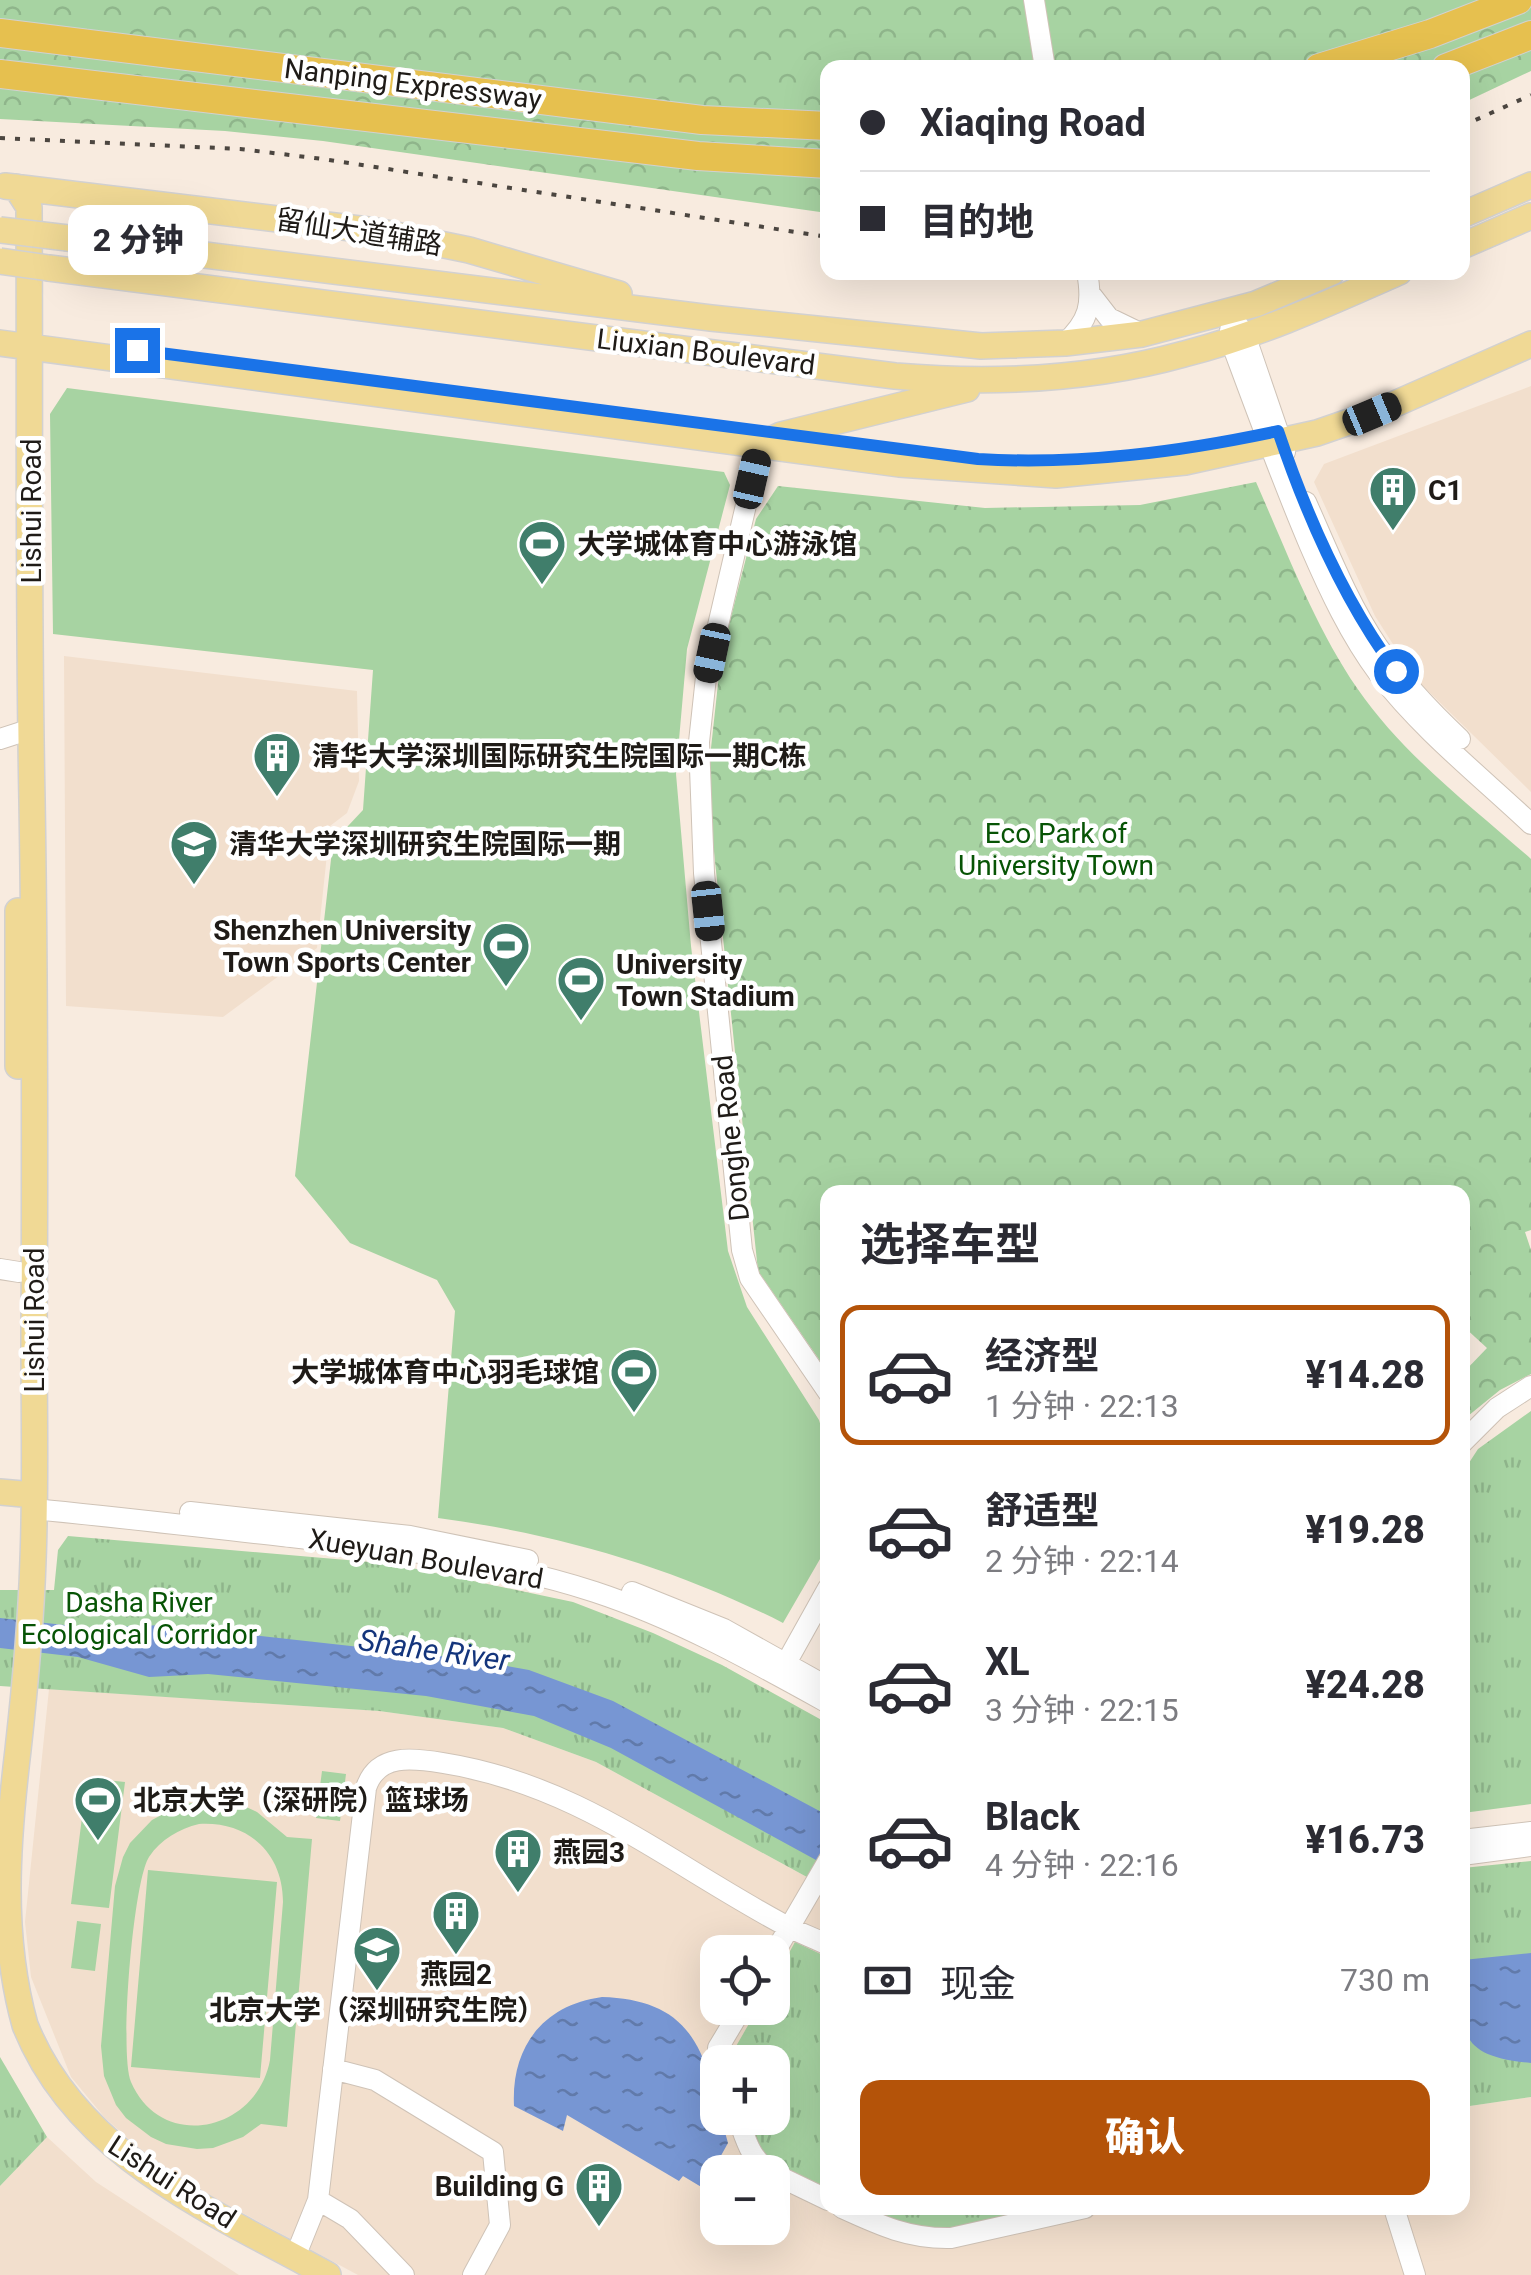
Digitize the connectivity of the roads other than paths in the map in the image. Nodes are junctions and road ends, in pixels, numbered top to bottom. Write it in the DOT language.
graph roads {
  1 [pos="1034,0"];
  2 [pos="1518,0"];
  3 [pos="0,33"];
  4 [pos="1531,35"];
  5 [pos="1044,60"];
  6 [pos="1345,60"];
  7 [pos="1467,60"];
  8 [pos="0,74"];
  9 [pos="820,126"];
  10 [pos="820,164"];
  11 [pos="1531,185"];
  12 [pos="8,186"];
  13 [pos="1470,212"];
  14 [pos="1526,221"];
  15 [pos="0,230"];
  16 [pos="1470,243"];
  17 [pos="0,261"];
  18 [pos="1089,280"];
  19 [pos="1312,280"];
  20 [pos="1380,280"];
  21 [pos="1092,296"];
  22 [pos="1229,313"];
  23 [pos="710,318"];
  24 [pos="1531,332"];
  25 [pos="1142,334"];
  26 [pos="1238,337"];
  27 [pos="15,340"];
  28 [pos="1065,344"];
  29 [pos="1531,344"];
  30 [pos="1014,379"];
  31 [pos="1273,438"];
  32 [pos="770,440"];
  33 [pos="16,734"];
  34 [pos="1531,806"];
  35 [pos="1531,824"];
  36 [pos="10,1271"];
  37 [pos="820,1380"];
  38 [pos="1531,1386"];
  39 [pos="1470,1435"];
  40 [pos="18,1501"];
  41 [pos="820,1602"];
  42 [pos="782,1670"];
  43 [pos="820,1684"];
  44 [pos="18,1689"];
  45 [pos="820,1697"];
  46 [pos="0,1780"];
  47 [pos="1531,1832"];
  48 [pos="1470,1839"];
  49 [pos="1531,1846"];
  50 [pos="1470,1854"];
  51 [pos="820,1876"];
  52 [pos="790,1927"];
  53 [pos="785,1935"];
  54 [pos="820,1941"];
  55 [pos="0,2005"];
  56 [pos="333,2069"];
  57 [pos="790,2182"];
  58 [pos="820,2196"];
  59 [pos="318,2200"];
  60 [pos="857,2215"];
  61 [pos="1054,2215"];
  62 [pos="1396,2215"];
  63 [pos="296,2266"];
  64 [pos="328,2275"];
  65 [pos="404,2275"];
  66 [pos="473,2275"];
  67 [pos="1415,2275"];
  1 -- 5 [label="street"];
  2 -- 6 [label="highway"];
  3 -- 9 [label="highway, Nanping Expressway"];
  4 -- 7 [label="highway"];
  8 -- 10 [label="highway, Nanping Expressway"];
  11 -- 13 [label="main road"];
  12 -- 23 [label="main road, 留仙大道辅路"];
  12 -- 27 [label="main road, Lishui Road"];
  14 -- 16 [label="main road"];
  15 -- 23 [label="main road, Liuxian Boulevard, bridge"];
  17 -- 30 [label="main road, Liuxian Boulevard, bridge"];
  18 -- 21 [label="street"];
  19 -- 22 [label="main road, Liuxian Boulevard"];
  20 -- 26 [label="main road, Liuxian Boulevard"];
  21 -- 25 [label="street"];
  21 -- 28 [label="street"];
  22 -- 25 [label="main road, Liuxian Boulevard"];
  22 -- 26 [label="street"];
  23 -- 28 [label="main road, Liuxian Boulevard"];
  24 -- 31 [label="main road"];
  25 -- 28 [label="main road, Liuxian Boulevard"];
  26 -- 30 [label="main road, Liuxian Boulevard"];
  26 -- 31 [label="street"];
  27 -- 32 [label="main road"];
  27 -- 33 [label="main road, Lishui Road"];
  29 -- 31 [label="main road"];
  30 -- 32 [label="main road"];
  31 -- 32 [label="main road"];
  31 -- 34 [label="street"];
  31 -- 35 [label="street"];
  32 -- 37 [label="street, Donghe Road"];
  33 -- 36 [label="main road, Lishui Road"];
  33 -- 40 [label="main road, Lishui Road"];
  36 -- 40 [label="main road, Lishui Road"];
  38 -- 39 [label="street"];
  40 -- 42 [label="street, Xueyuan Boulevard"];
  40 -- 44 [label="main road, Lishui Road"];
  41 -- 42 [label="street"];
  42 -- 43 [label="street, Xueyuan Boulevard"];
  42 -- 45 [label="street, Xueyuan Boulevard"];
  44 -- 46 [label="main road, Lishui Road"];
  44 -- 63 [label="main road, Lishui Road"];
  47 -- 48 [label="street"];
  49 -- 50 [label="street"];
  51 -- 52 [label="street"];
  52 -- 53 [label="street"];
  52 -- 54 [label="street"];
  52 -- 56 [label="street"];
  55 -- 63 [label="main road, Lishui Road"];
  56 -- 59 [label="street"];
  56 -- 66 [label="street"];
  57 -- 58 [label="street"];
  59 -- 63 [label="street"];
  59 -- 65 [label="street"];
  60 -- 61 [label="street"];
  62 -- 67 [label="street"];
  63 -- 64 [label="main road, Lishui Road"];
}
